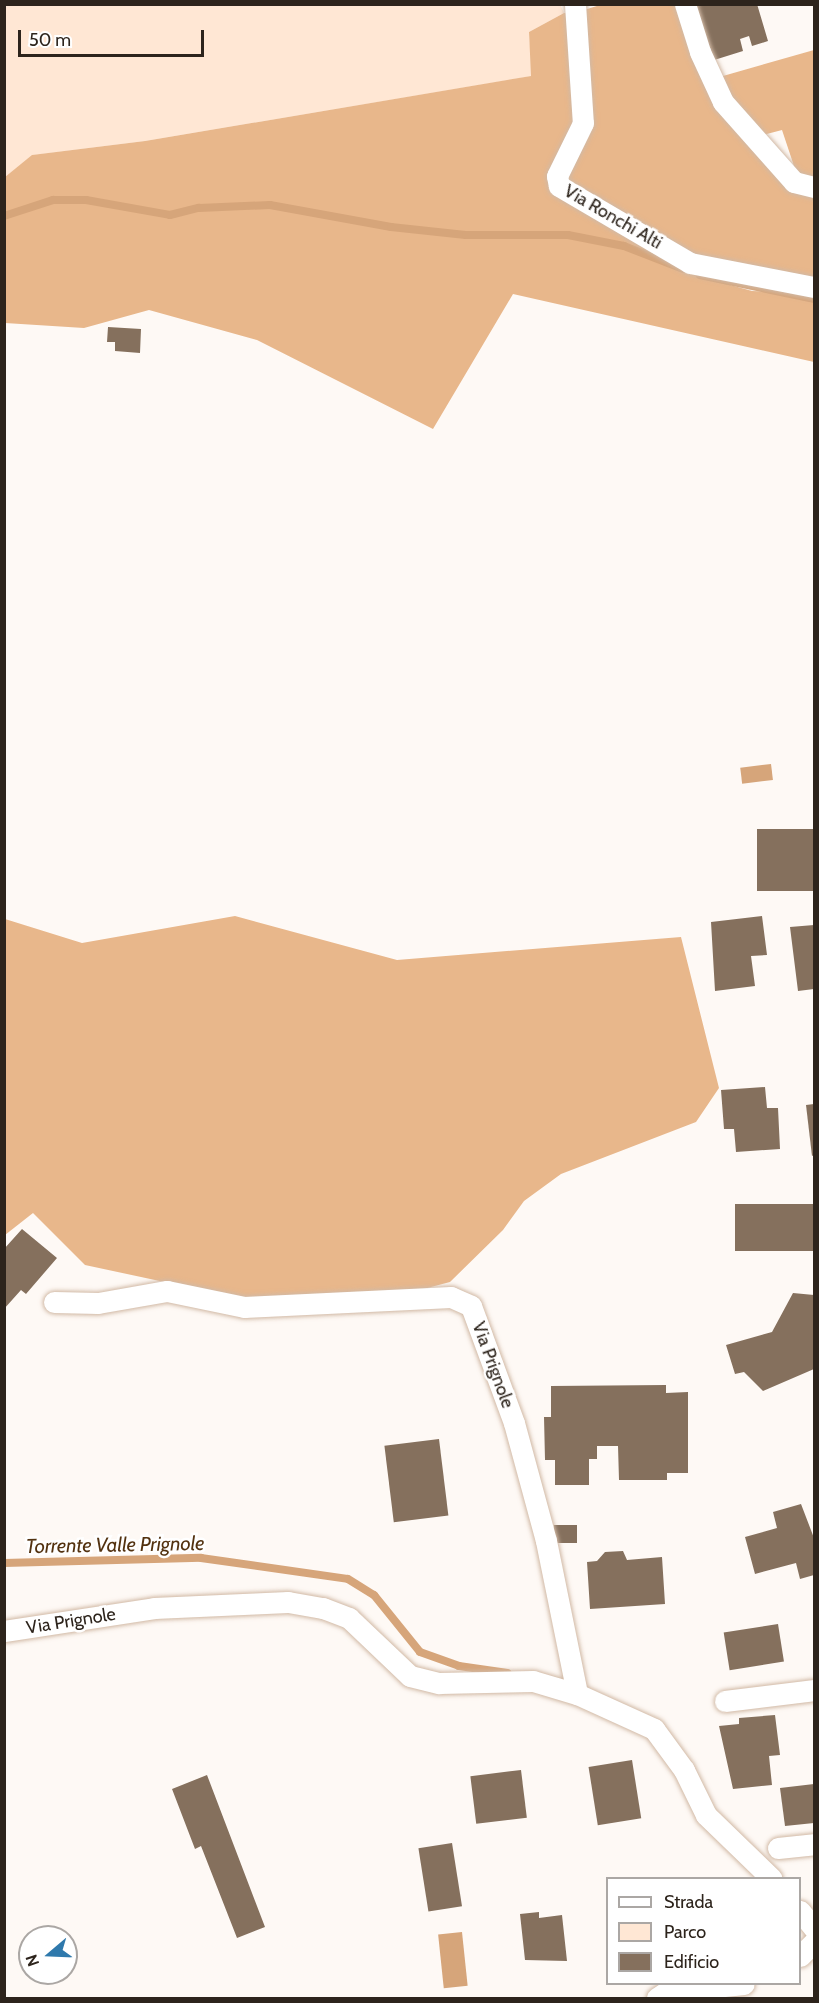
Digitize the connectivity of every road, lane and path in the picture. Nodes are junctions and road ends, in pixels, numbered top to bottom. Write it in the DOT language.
graph roads {
  1 [pos="575,4"];
  2 [pos="686,4"];
  3 [pos="814,187"];
  4 [pos="814,286"];
  5 [pos="54,1302"];
  6 [pos="4,1631"];
  7 [pos="814,1690"];
  8 [pos="577,1694"];
  9 [pos="725,1701"];
  10 [pos="814,1844"];
  11 [pos="778,1848"];
  12 [pos="770,1877"];
  13 [pos="801,1912"];
  14 [pos="814,1928"];
  15 [pos="814,1942"];
  16 [pos="801,1955"];
  17 [pos="727,1985"];
  18 [pos="657,1998"];
  1 -- 4 [label="street, Via Ronchi Alti"];
  2 -- 3 [label="street"];
  5 -- 8 [label="street, Via Prignole"];
  6 -- 8 [label="street, Via Prignole"];
  7 -- 9 [label="street"];
  8 -- 12 [label="street, Via Prignole"];
  10 -- 11 [label="street"];
  13 -- 14 [label="street"];
  15 -- 16 [label="street"];
  17 -- 18 [label="street"];
}
